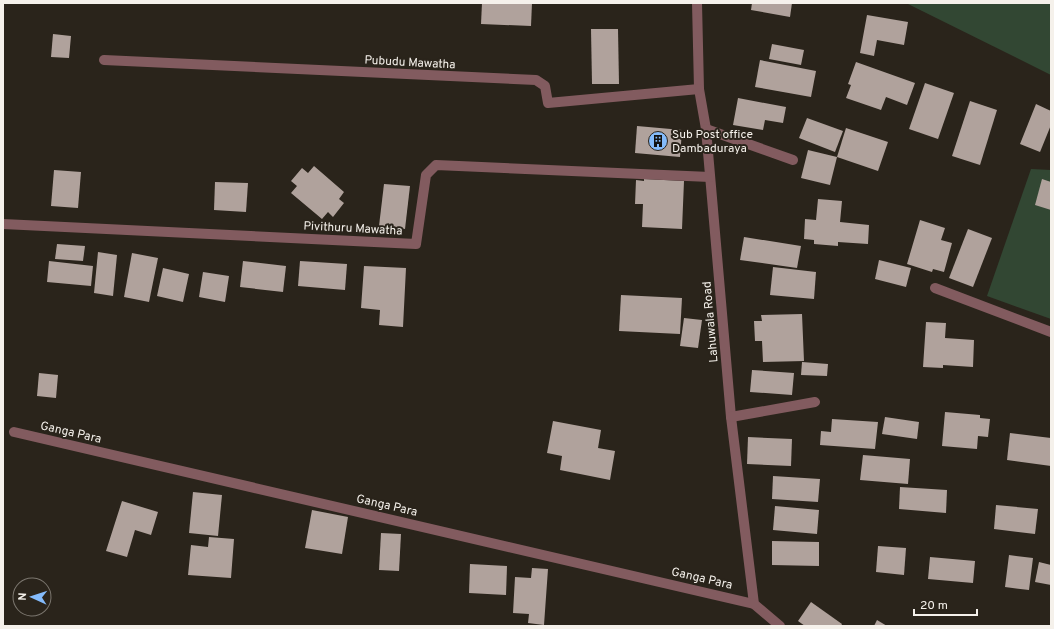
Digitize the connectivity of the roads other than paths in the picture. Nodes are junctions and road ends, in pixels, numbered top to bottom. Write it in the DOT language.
graph roads {
  1 [pos="697,3"];
  2 [pos="104,60"];
  3 [pos="699,89"];
  4 [pos="706,129"];
  5 [pos="793,160"];
  6 [pos="710,177"];
  7 [pos="3,224"];
  8 [pos="935,288"];
  9 [pos="1051,332"];
  10 [pos="815,402"];
  11 [pos="731,417"];
  12 [pos="14,432"];
  13 [pos="754,604"];
  14 [pos="780,626"];
  1 -- 3 [label="street, Lahuwala Road"];
  2 -- 3 [label="street, Pubudu Mawatha"];
  3 -- 4 [label="street, Lahuwala Road"];
  4 -- 5 [label="street"];
  4 -- 6 [label="street, Lahuwala Road"];
  6 -- 7 [label="street, Pivithuru Mawatha"];
  6 -- 11 [label="street, Lahuwala Road"];
  8 -- 9 [label="street"];
  10 -- 11 [label="street"];
  11 -- 13 [label="street, Lahuwala Road"];
  12 -- 13 [label="street, Ganga Para"];
  13 -- 14 [label="street"];
}
